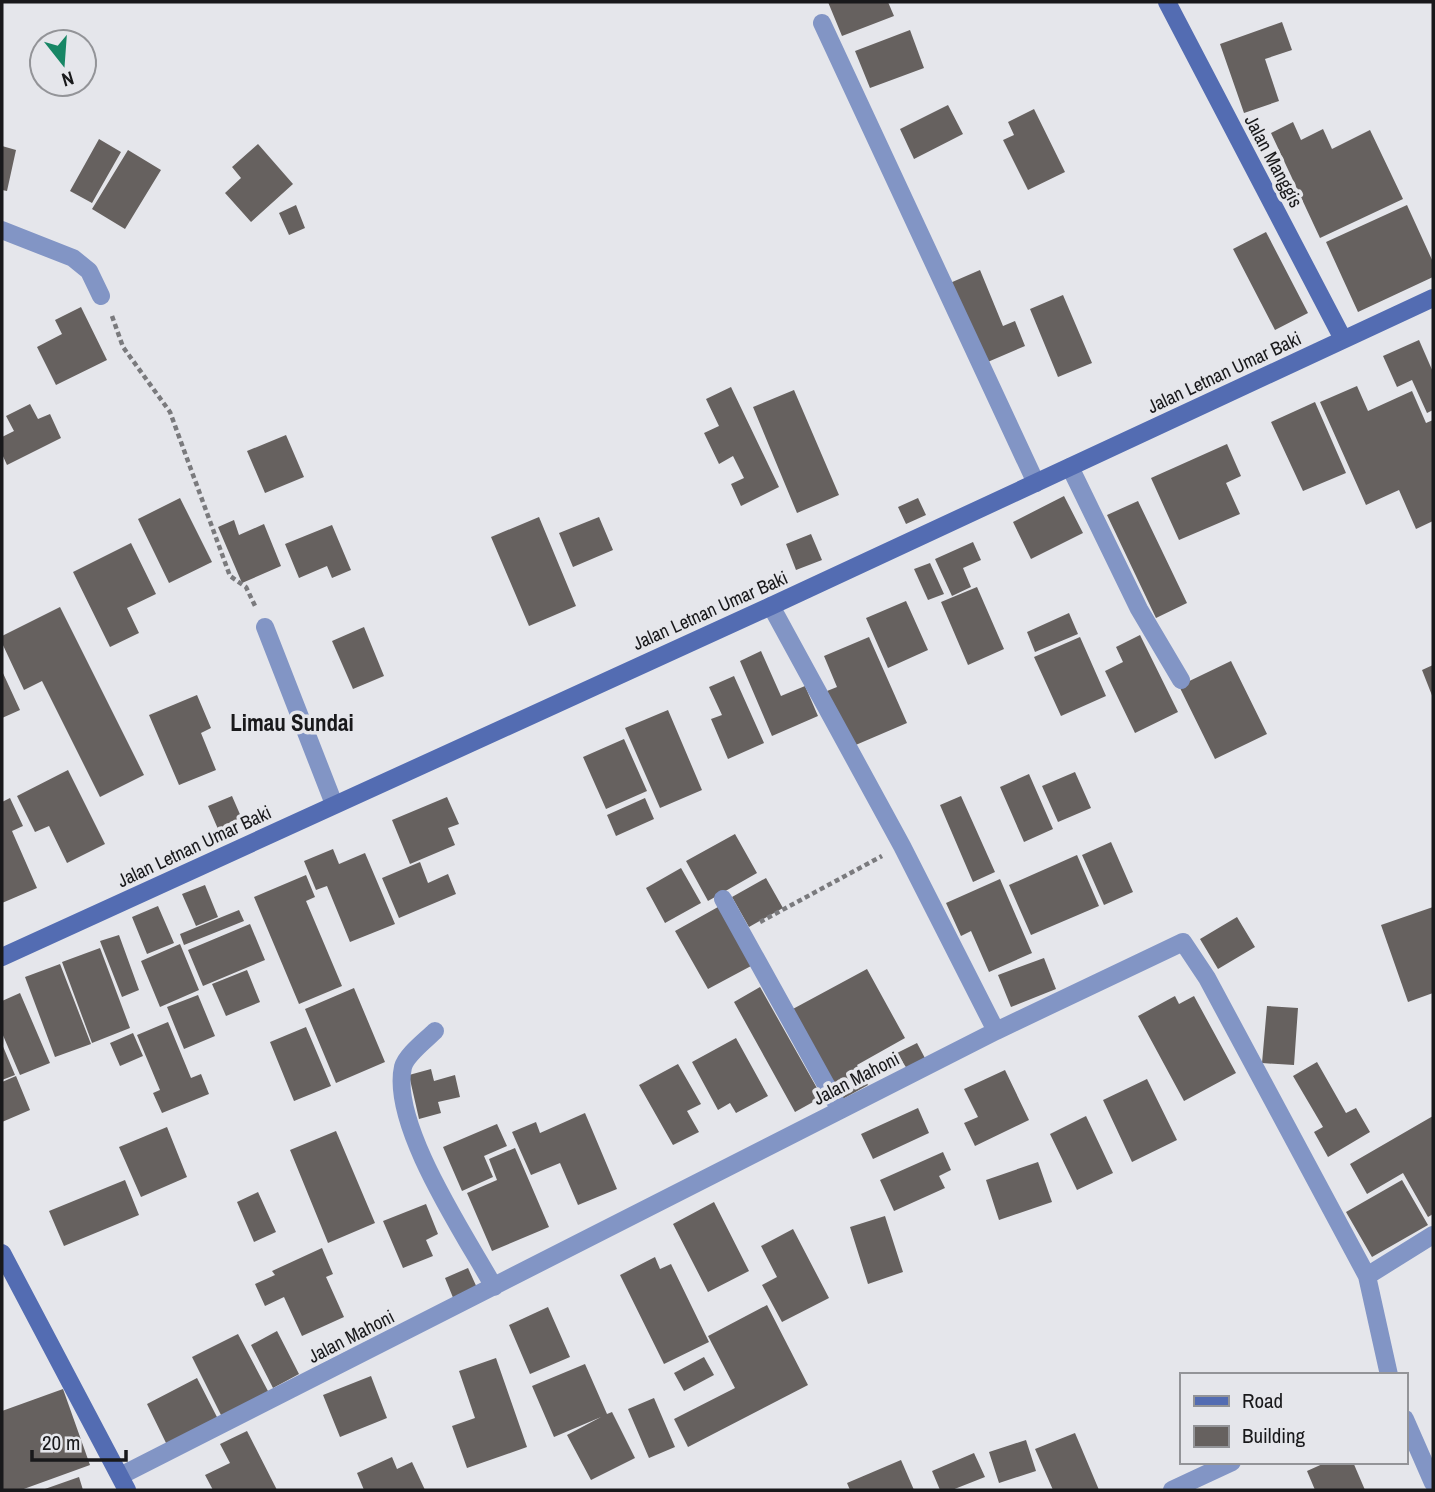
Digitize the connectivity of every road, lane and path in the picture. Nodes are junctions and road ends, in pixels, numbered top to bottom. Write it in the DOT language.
graph roads {
  1 [pos="1167,2"];
  2 [pos="822,23"];
  3 [pos="2,230"];
  4 [pos="101,296"];
  5 [pos="1433,298"];
  6 [pos="1343,339"];
  7 [pos="1070,467"];
  8 [pos="1036,482"];
  9 [pos="771,606"];
  10 [pos="265,628"];
  11 [pos="1181,680"];
  12 [pos="334,804"];
  13 [pos="902,845"];
  14 [pos="723,899"];
  15 [pos="741,932"];
  16 [pos="2,957"];
  17 [pos="435,1031"];
  18 [pos="996,1031"];
  19 [pos="840,1110"];
  20 [pos="1433,1235"];
  21 [pos="2,1254"];
  22 [pos="1367,1276"];
  23 [pos="494,1287"];
  24 [pos="1389,1373"];
  25 [pos="1407,1424"];
  26 [pos="1227,1464"];
  27 [pos="123,1483"];
  28 [pos="1433,1483"];
  29 [pos="1172,1490"];
  1 -- 6 [label="street, Jalan Manggis"];
  2 -- 8 [label="street"];
  3 -- 4 [label="street"];
  4 -- 10 [label="path"];
  5 -- 6 [label="street, Jalan Letnan Umar Baki"];
  6 -- 7 [label="street, Jalan Letnan Umar Baki"];
  7 -- 8 [label="street, Jalan Letnan Umar Baki"];
  7 -- 11 [label="street"];
  8 -- 9 [label="street, Jalan Letnan Umar Baki"];
  9 -- 12 [label="street, Jalan Letnan Umar Baki"];
  9 -- 13 [label="street"];
  10 -- 12 [label="street"];
  12 -- 16 [label="street, Jalan Letnan Umar Baki"];
  13 -- 15 [label="path"];
  13 -- 18 [label="street"];
  14 -- 15 [label="street"];
  15 -- 19 [label="street"];
  17 -- 23 [label="street"];
  18 -- 19 [label="street, Jalan Mahoni"];
  18 -- 22 [label="street, Jalan Mahoni"];
  19 -- 23 [label="street, Jalan Mahoni"];
  20 -- 22 [label="street"];
  21 -- 27 [label="street"];
  22 -- 24 [label="street, Jalan Mahoni"];
  23 -- 27 [label="street, Jalan Mahoni"];
  25 -- 28 [label="street"];
  26 -- 29 [label="street"];
}
